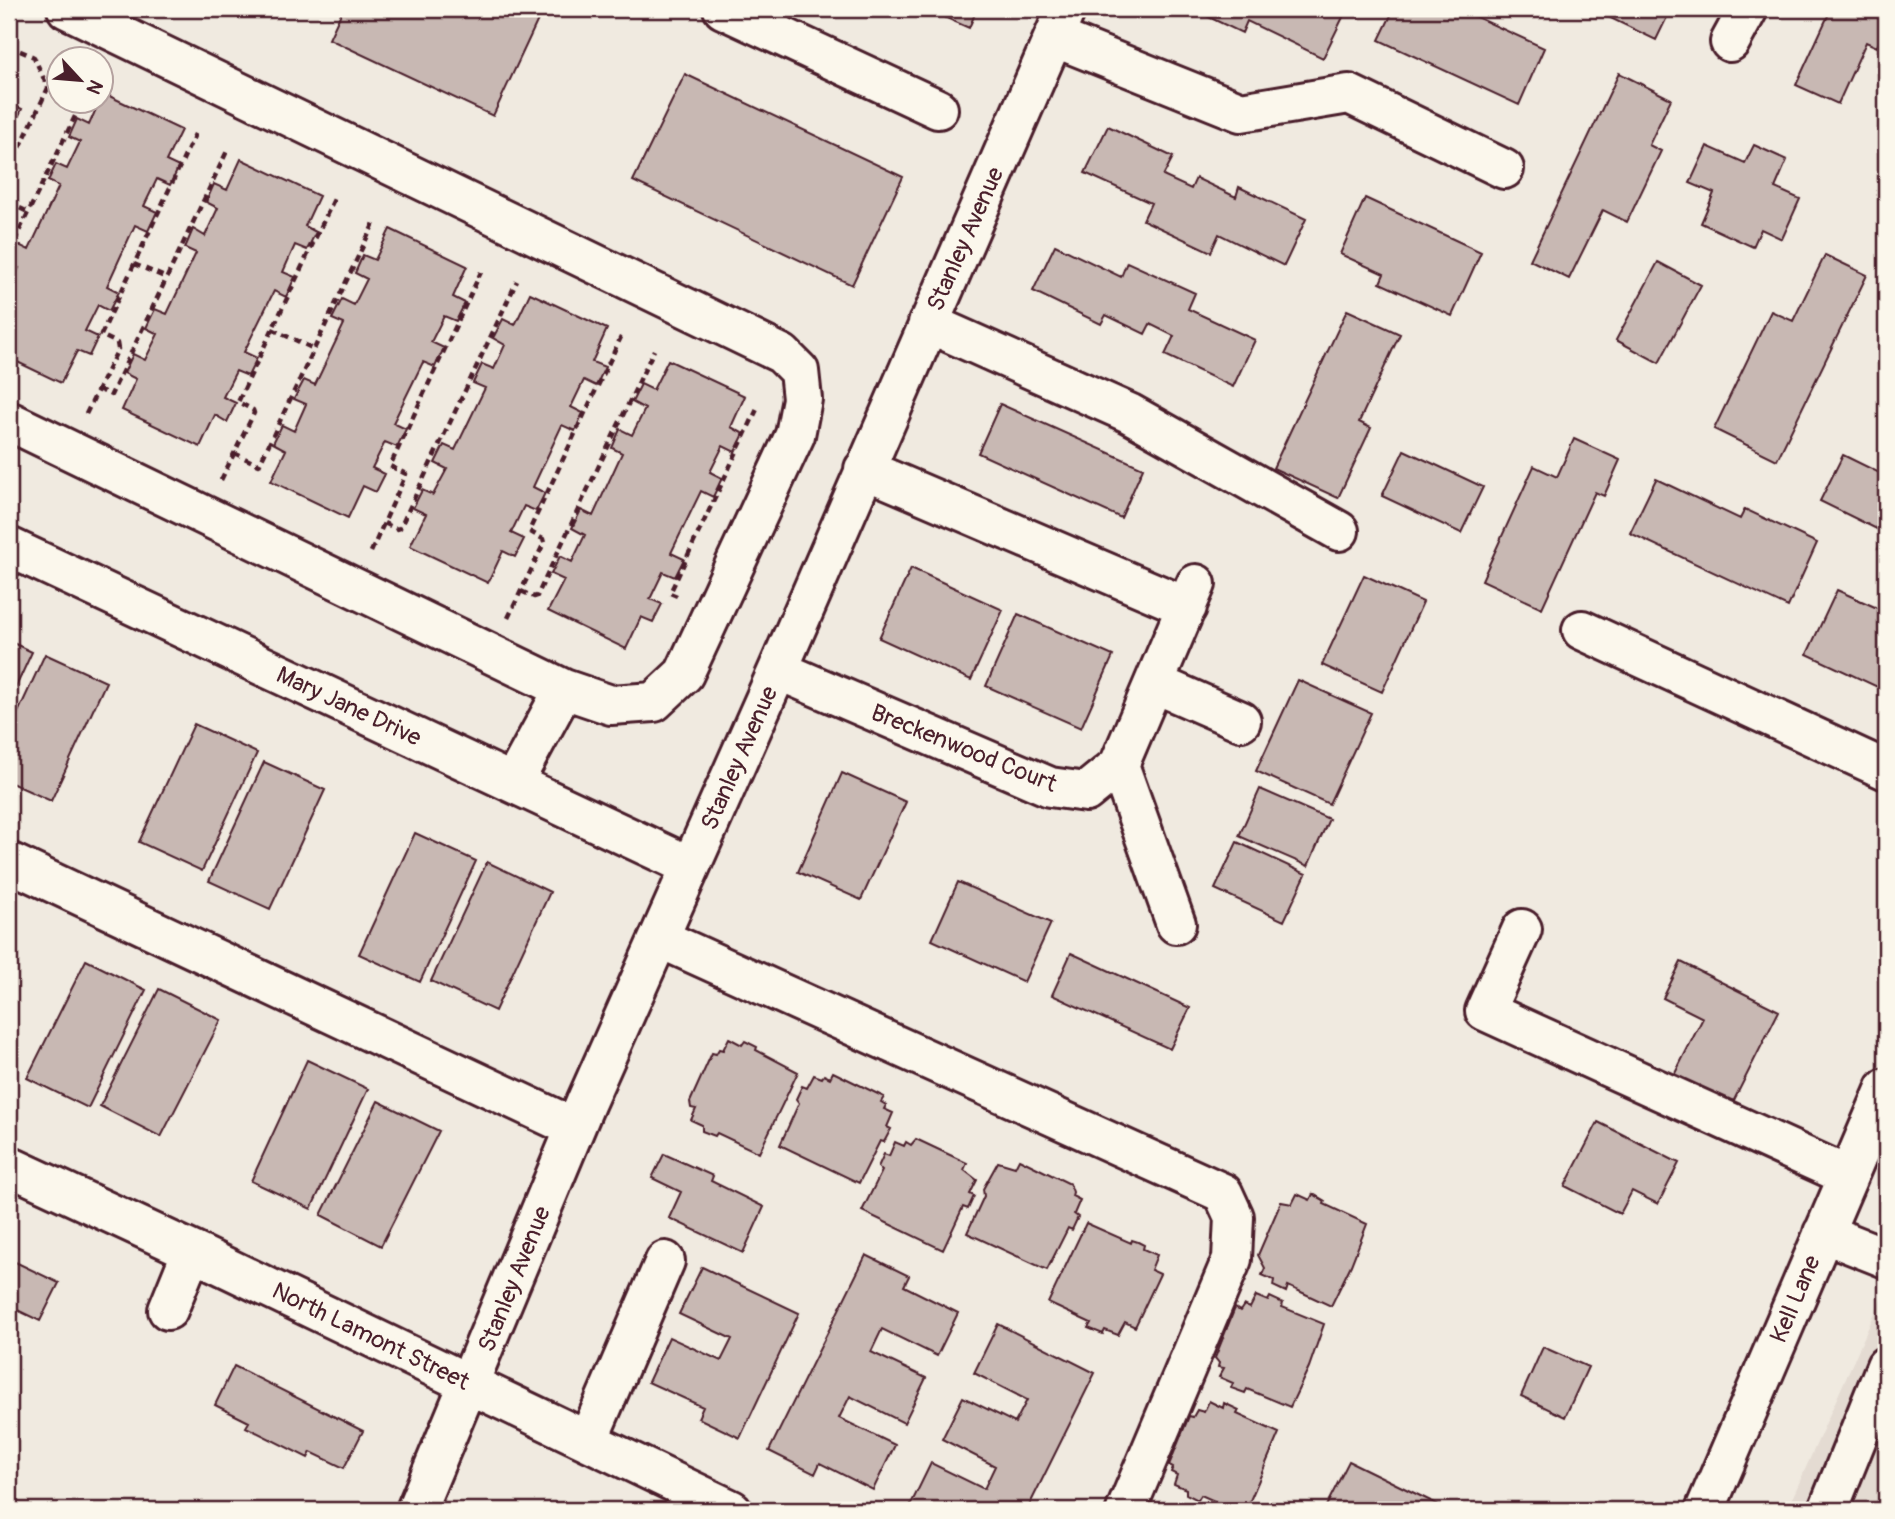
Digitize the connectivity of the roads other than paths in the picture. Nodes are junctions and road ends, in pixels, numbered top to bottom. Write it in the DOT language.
graph roads {
  1 [pos="67,9"];
  2 [pos="723,9"];
  3 [pos="1748,9"];
  4 [pos="1060,23"];
  5 [pos="1730,43"];
  6 [pos="938,109"];
  7 [pos="1504,169"];
  8 [pos="928,323"];
  9 [pos="9,421"];
  10 [pos="864,469"];
  11 [pos="1339,531"];
  12 [pos="9,547"];
  13 [pos="1582,630"];
  14 [pos="778,670"];
  15 [pos="1154,683"];
  16 [pos="564,689"];
  17 [pos="1241,721"];
  18 [pos="1119,765"];
  19 [pos="1886,770"];
  20 [pos="513,783"];
  21 [pos="9,862"];
  22 [pos="690,866"];
  23 [pos="1176,924"];
  24 [pos="1522,929"];
  25 [pos="659,938"];
  26 [pos="1886,1088"];
  27 [pos="575,1128"];
  28 [pos="9,1166"];
  29 [pos="1848,1176"];
  30 [pos="1823,1233"];
  31 [pos="192,1251"];
  32 [pos="1886,1258"];
  33 [pos="666,1261"];
  34 [pos="168,1310"];
  35 [pos="1886,1366"];
  36 [pos="471,1384"];
  37 [pos="1886,1384"];
  38 [pos="588,1440"];
  39 [pos="416,1510"];
  40 [pos="732,1510"];
  41 [pos="1126,1510"];
  42 [pos="1705,1510"];
  43 [pos="1828,1510"];
  44 [pos="1857,1510"];
  1 -- 16 [label="street"];
  2 -- 6 [label="street"];
  3 -- 5 [label="street"];
  4 -- 7 [label="street"];
  4 -- 8 [label="street, Stanley Avenue"];
  8 -- 10 [label="street, Stanley Avenue"];
  8 -- 11 [label="street"];
  9 -- 16 [label="street"];
  10 -- 14 [label="street, Stanley Avenue"];
  10 -- 15 [label="street, Breckenwood Court"];
  12 -- 20 [label="street, Mary Jane Drive"];
  13 -- 19 [label="street"];
  14 -- 18 [label="street, Breckenwood Court"];
  14 -- 22 [label="street, Stanley Avenue"];
  15 -- 17 [label="street"];
  15 -- 18 [label="street, Breckenwood Court"];
  16 -- 20 [label="street"];
  18 -- 23 [label="street"];
  20 -- 22 [label="street, Mary Jane Drive"];
  21 -- 27 [label="street"];
  22 -- 25 [label="street, Stanley Avenue"];
  24 -- 29 [label="street"];
  25 -- 27 [label="street, Stanley Avenue"];
  25 -- 41 [label="street"];
  26 -- 29 [label="street, Kell Lane"];
  27 -- 36 [label="street, Stanley Avenue"];
  28 -- 31 [label="street, North Lamont Street"];
  29 -- 30 [label="street, Kell Lane"];
  30 -- 32 [label="street"];
  30 -- 42 [label="street, Kell Lane"];
  31 -- 34 [label="street"];
  31 -- 36 [label="street, North Lamont Street"];
  33 -- 38 [label="street"];
  35 -- 43 [label="street"];
  36 -- 38 [label="street, North Lamont Street"];
  36 -- 39 [label="street, Stanley Avenue"];
  37 -- 44 [label="street"];
  38 -- 40 [label="street, North Lamont Street"];
}
